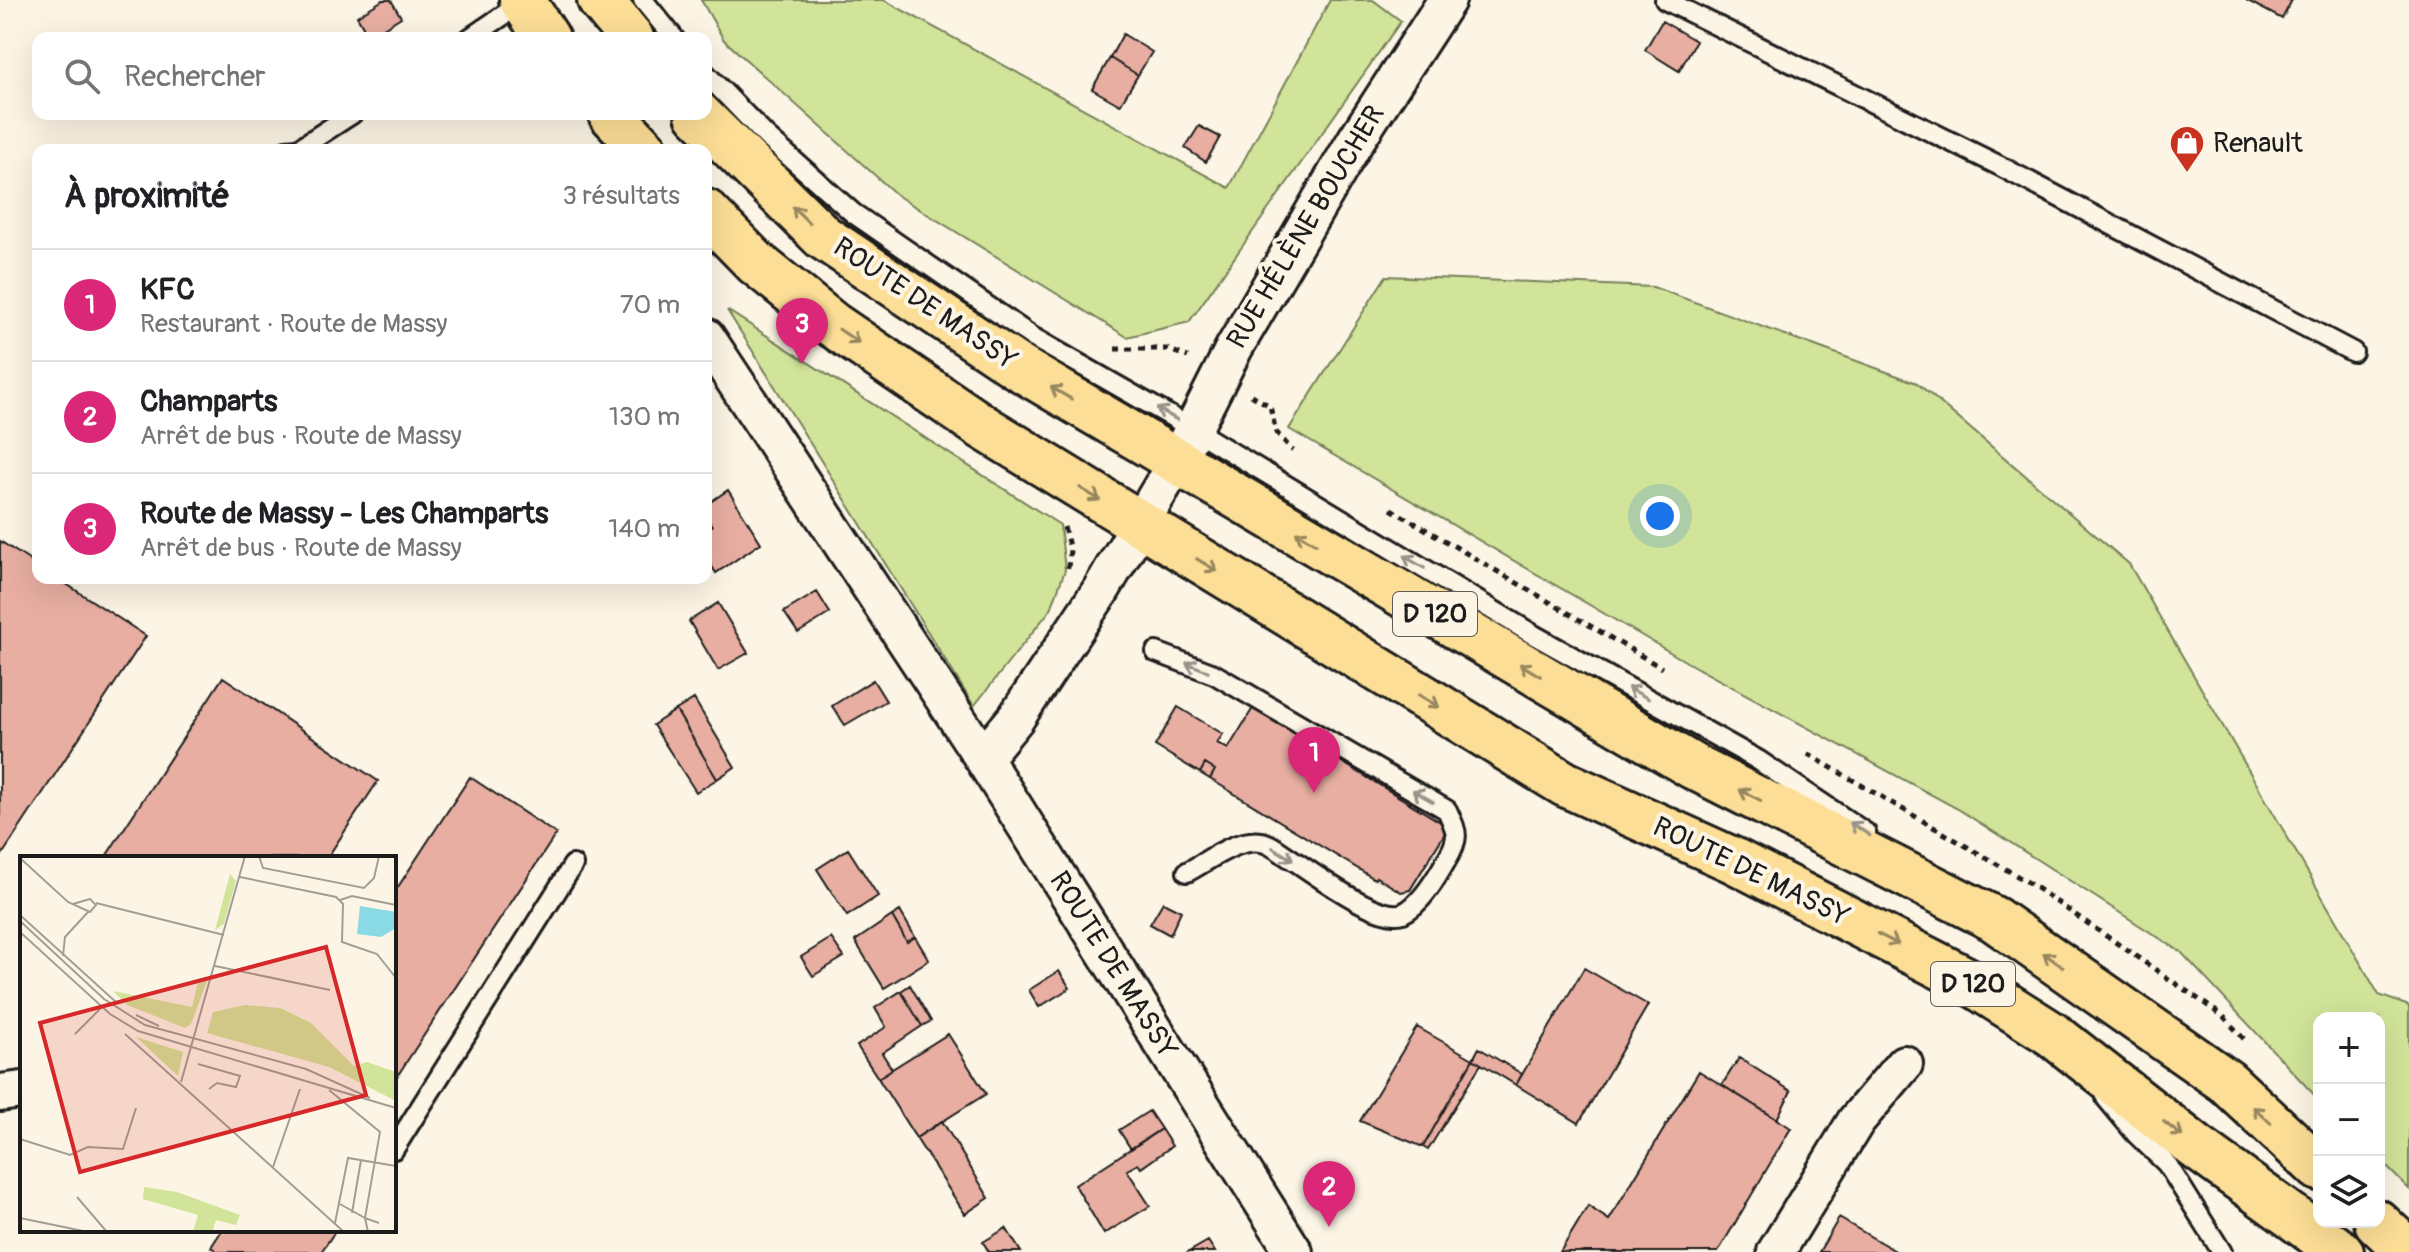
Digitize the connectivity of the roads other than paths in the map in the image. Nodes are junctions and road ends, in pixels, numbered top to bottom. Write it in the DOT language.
graph roads {
  1 [pos="600,0"];
  2 [pos="643,0"];
  3 [pos="1665,0"];
  4 [pos="522,1"];
  5 [pos="1441,2"];
  6 [pos="478,32"];
  7 [pos="543,32"];
  8 [pos="626,32"];
  9 [pos="669,32"];
  10 [pos="712,80"];
  11 [pos="343,120"];
  12 [pos="617,120"];
  13 [pos="704,120"];
  14 [pos="306,144"];
  15 [pos="639,144"];
  16 [pos="712,218"];
  17 [pos="712,346"];
  18 [pos="2353,352"];
  19 [pos="1185,445"];
  20 [pos="1140,525"];
  21 [pos="1156,652"];
  22 [pos="983,758"];
  23 [pos="573,865"];
  24 [pos="1187,872"];
  25 [pos="2052,1034"];
  26 [pos="1904,1064"];
  27 [pos="20,1090"];
  28 [pos="0,1093"];
  29 [pos="396,1146"];
  30 [pos="2313,1162"];
  31 [pos="2383,1228"];
  32 [pos="1294,1252"];
  33 [pos="1776,1252"];
  34 [pos="2222,1252"];
  35 [pos="2341,1252"];
  36 [pos="2409,1252"];
  1 -- 8 [label="main road"];
  2 -- 9 [label="lane"];
  3 -- 18 [label="lane"];
  4 -- 6 [label="lane"];
  4 -- 7 [label="main road"];
  5 -- 19 [label="street, RUE HÉLÈNE BOUCHER"];
  19 -- 10 [label="lane, one-way"];
  11 -- 14 [label="lane"];
  12 -- 15 [label="main road"];
  19 -- 13 [label="main road, ROUTE DE MASSY / D 120, one-way"];
  16 -- 20 [label="main road, ROUTE DE MASSY / D 120, one-way"];
  17 -- 22 [label="street, ROUTE DE MASSY"];
  19 -- 20 [label="street"];
  30 -- 19 [label="main road, ROUTE DE MASSY / D 120, one-way"];
  20 -- 22 [label="street"];
  20 -- 25 [label="main road, ROUTE DE MASSY / D 120, one-way"];
  24 -- 21 [label="lane, one-way"];
  22 -- 32 [label="street, ROUTE DE MASSY"];
  23 -- 29 [label="lane"];
  25 -- 34 [label="lane"];
  25 -- 35 [label="main road, ROUTE DE MASSY / D 120, one-way"];
  26 -- 33 [label="street"];
  27 -- 28 [label="street"];
  31 -- 36 [label="main road"];
}
